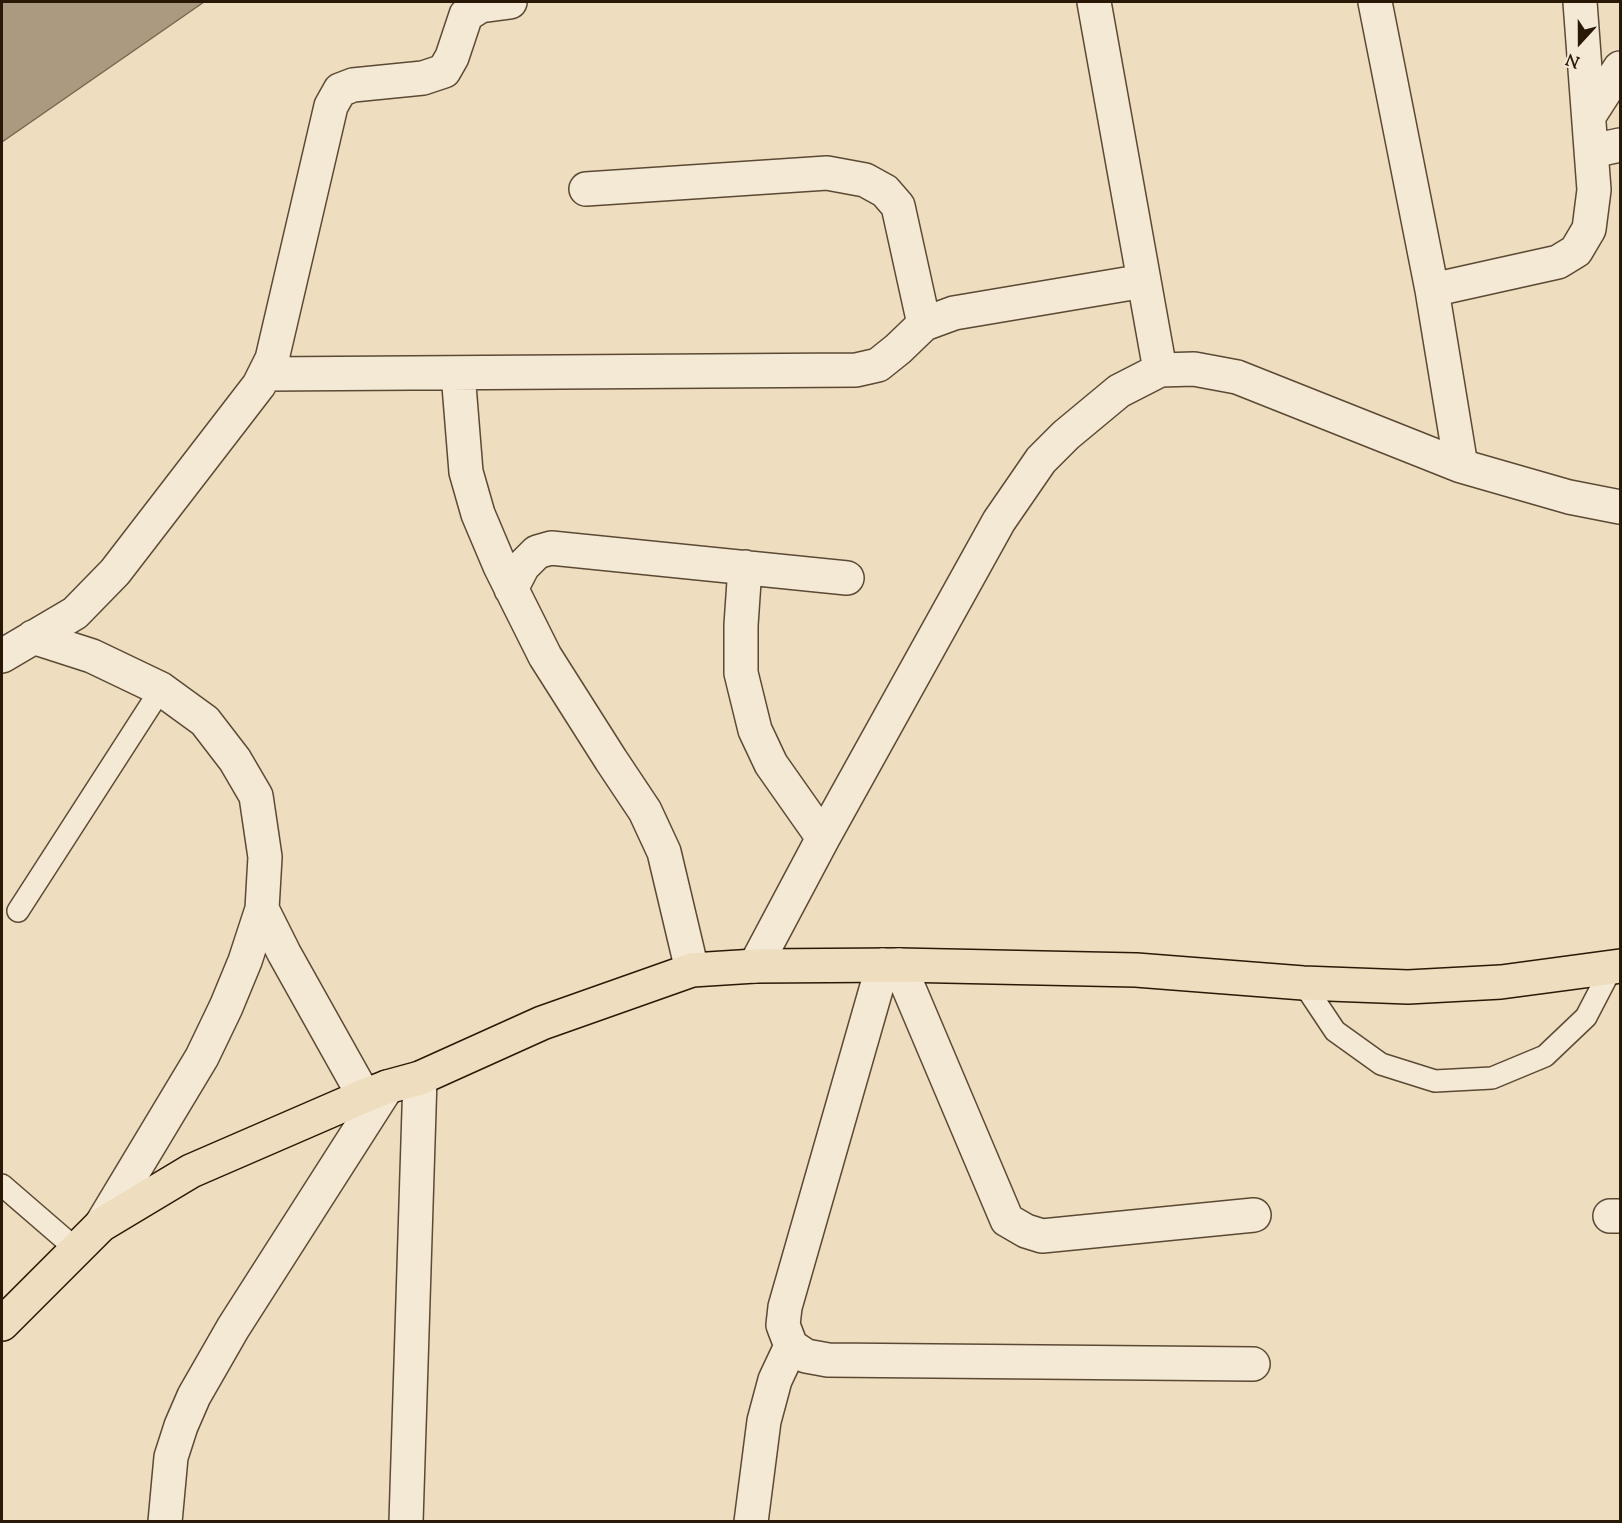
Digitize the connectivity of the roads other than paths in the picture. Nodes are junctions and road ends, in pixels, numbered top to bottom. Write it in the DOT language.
graph roads {
  1 [pos="510,2"];
  2 [pos="1094,2"];
  3 [pos="1375,2"];
  4 [pos="1580,2"];
  5 [pos="1620,68"];
  6 [pos="1590,117"];
  7 [pos="1606,148"];
  8 [pos="586,189"];
  9 [pos="1144,281"];
  10 [pos="1432,290"];
  11 [pos="924,324"];
  12 [pos="1160,370"];
  13 [pos="458,373"];
  14 [pos="265,374"];
  15 [pos="1461,466"];
  16 [pos="1620,507"];
  17 [pos="745,567"];
  18 [pos="847,578"];
  19 [pos="511,589"];
  20 [pos="33,637"];
  21 [pos="2,656"];
  22 [pos="161,689"];
  23 [pos="823,838"];
  24 [pos="262,909"];
  25 [pos="18,910"];
  26 [pos="891,965"];
  27 [pos="755,966"];
  28 [pos="1616,966"];
  29 [pos="692,970"];
  30 [pos="1303,983"];
  31 [pos="420,1077"];
  32 [pos="376,1092"];
  33 [pos="2,1185"];
  34 [pos="1254,1215"];
  35 [pos="101,1225"];
  36 [pos="76,1249"];
  37 [pos="2,1324"];
  38 [pos="791,1346"];
  39 [pos="1253,1364"];
  40 [pos="165,1521"];
  41 [pos="406,1521"];
  42 [pos="751,1521"];
  1 -- 14 [label="street"];
  2 -- 9 [label="street"];
  3 -- 10 [label="street"];
  4 -- 6 [label="street"];
  5 -- 6 [label="street"];
  6 -- 7 [label="street"];
  7 -- 10 [label="street"];
  8 -- 11 [label="street"];
  9 -- 11 [label="street"];
  9 -- 12 [label="street"];
  10 -- 15 [label="street"];
  11 -- 13 [label="street"];
  12 -- 15 [label="street"];
  12 -- 23 [label="street"];
  13 -- 14 [label="street"];
  13 -- 19 [label="street"];
  14 -- 20 [label="street"];
  15 -- 16 [label="street"];
  17 -- 18 [label="street"];
  17 -- 19 [label="street"];
  17 -- 23 [label="street"];
  19 -- 29 [label="street"];
  20 -- 21 [label="street"];
  20 -- 22 [label="street"];
  22 -- 24 [label="street"];
  22 -- 25 [label="lane"];
  23 -- 27 [label="street"];
  24 -- 32 [label="street"];
  24 -- 35 [label="street"];
  26 -- 27 [label="main road"];
  26 -- 30 [label="main road"];
  26 -- 34 [label="street"];
  26 -- 38 [label="street"];
  27 -- 29 [label="main road"];
  28 -- 30 [label="main road"];
  28 -- 30 [label="lane"];
  29 -- 31 [label="main road"];
  31 -- 32 [label="main road"];
  31 -- 41 [label="street"];
  32 -- 35 [label="main road"];
  32 -- 40 [label="street"];
  33 -- 36 [label="lane"];
  35 -- 36 [label="main road"];
  36 -- 37 [label="main road"];
  38 -- 39 [label="street"];
  38 -- 42 [label="street"];
}
